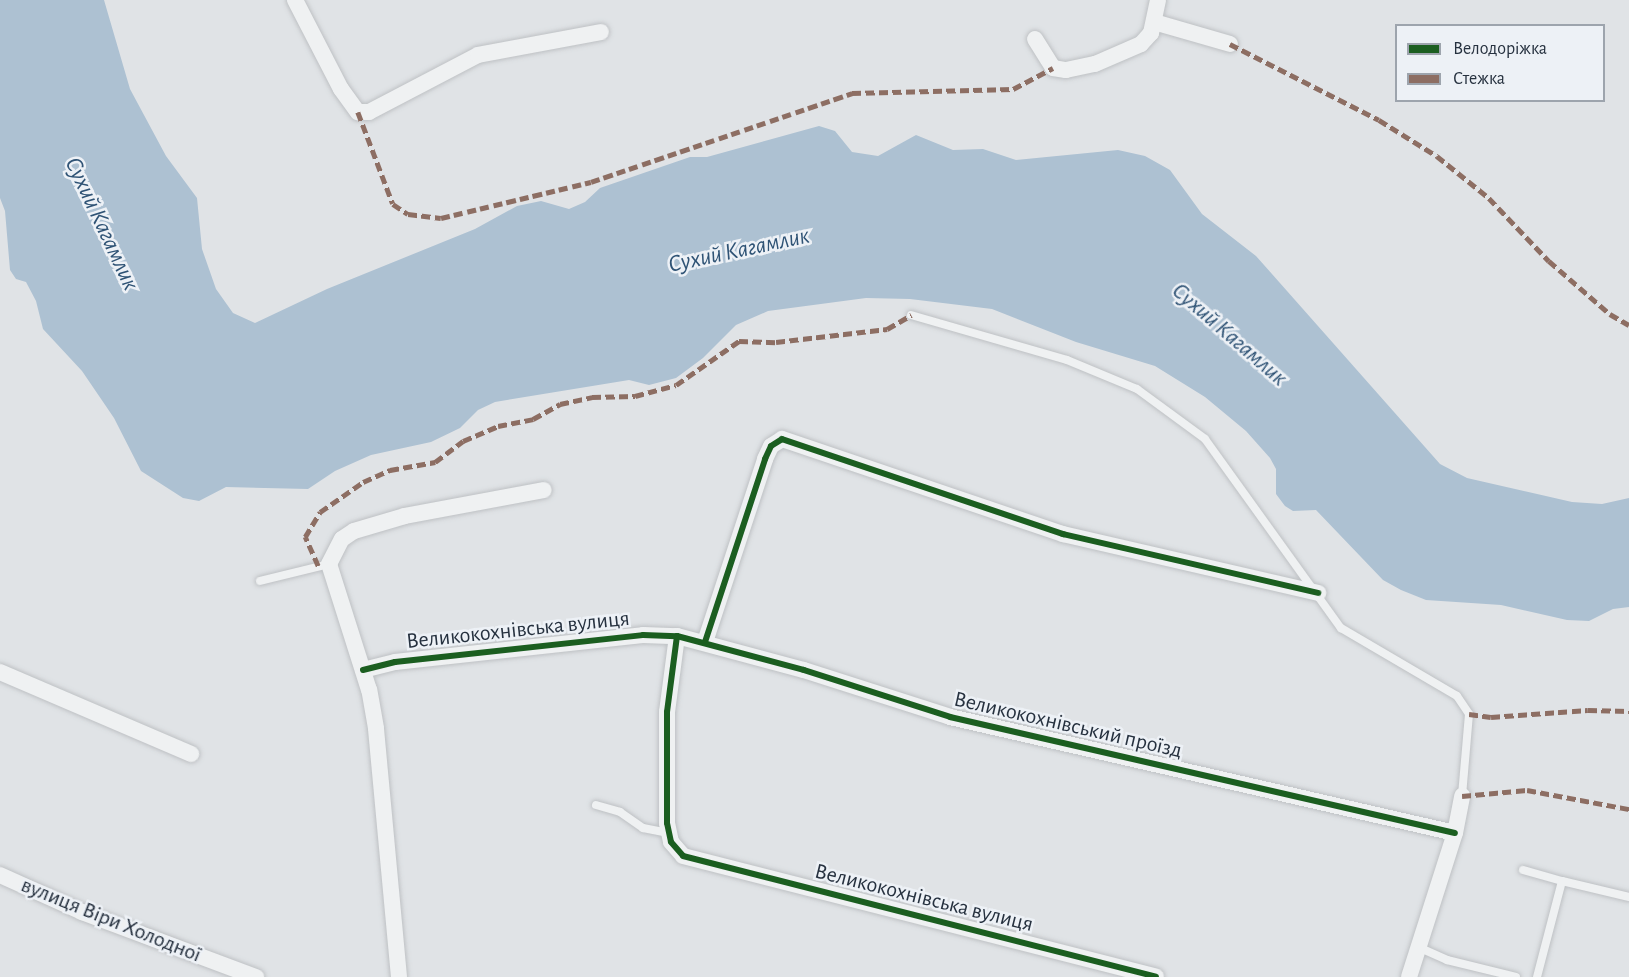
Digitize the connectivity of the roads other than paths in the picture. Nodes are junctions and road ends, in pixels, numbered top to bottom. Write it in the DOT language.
graph roads {
  1 [pos="295,0"];
  2 [pos="1158,0"];
  3 [pos="1154,22"];
  4 [pos="602,32"];
  5 [pos="1035,39"];
  6 [pos="1230,44"];
  7 [pos="911,315"];
  8 [pos="544,490"];
  9 [pos="329,564"];
  10 [pos="260,580"];
  11 [pos="1318,593"];
  12 [pos="677,636"];
  13 [pos="705,642"];
  14 [pos="363,670"];
  15 [pos="0,672"];
  16 [pos="191,754"];
  17 [pos="1462,796"];
  18 [pos="596,806"];
  19 [pos="669,833"];
  20 [pos="1455,833"];
  21 [pos="1523,870"];
  22 [pos="0,875"];
  23 [pos="1562,881"];
  24 [pos="1629,897"];
  25 [pos="1418,947"];
  26 [pos="256,977"];
  27 [pos="399,977"];
  28 [pos="1156,977"];
  29 [pos="1409,977"];
  30 [pos="1516,977"];
  31 [pos="1537,977"];
  1 -- 4 [label="street"];
  2 -- 3 [label="street"];
  3 -- 5 [label="street"];
  3 -- 6 [label="street"];
  7 -- 11 [label="lane"];
  8 -- 9 [label="street"];
  9 -- 10 [label="lane"];
  9 -- 14 [label="street"];
  11 -- 13 [label="street"];
  11 -- 17 [label="lane"];
  12 -- 13 [label="street, Великокохнівський проїзд"];
  12 -- 14 [label="street, Великокохнівська вулиця"];
  12 -- 19 [label="street"];
  13 -- 20 [label="street, Великокохнівський проїзд"];
  14 -- 27 [label="street"];
  15 -- 16 [label="street"];
  17 -- 20 [label="street"];
  18 -- 19 [label="lane"];
  19 -- 28 [label="street, Великокохнівська вулиця"];
  20 -- 25 [label="street"];
  21 -- 23 [label="lane"];
  22 -- 26 [label="street, вулиця Віри Холодної"];
  23 -- 24 [label="lane"];
  23 -- 31 [label="lane"];
  25 -- 29 [label="street"];
  25 -- 30 [label="lane"];
}
